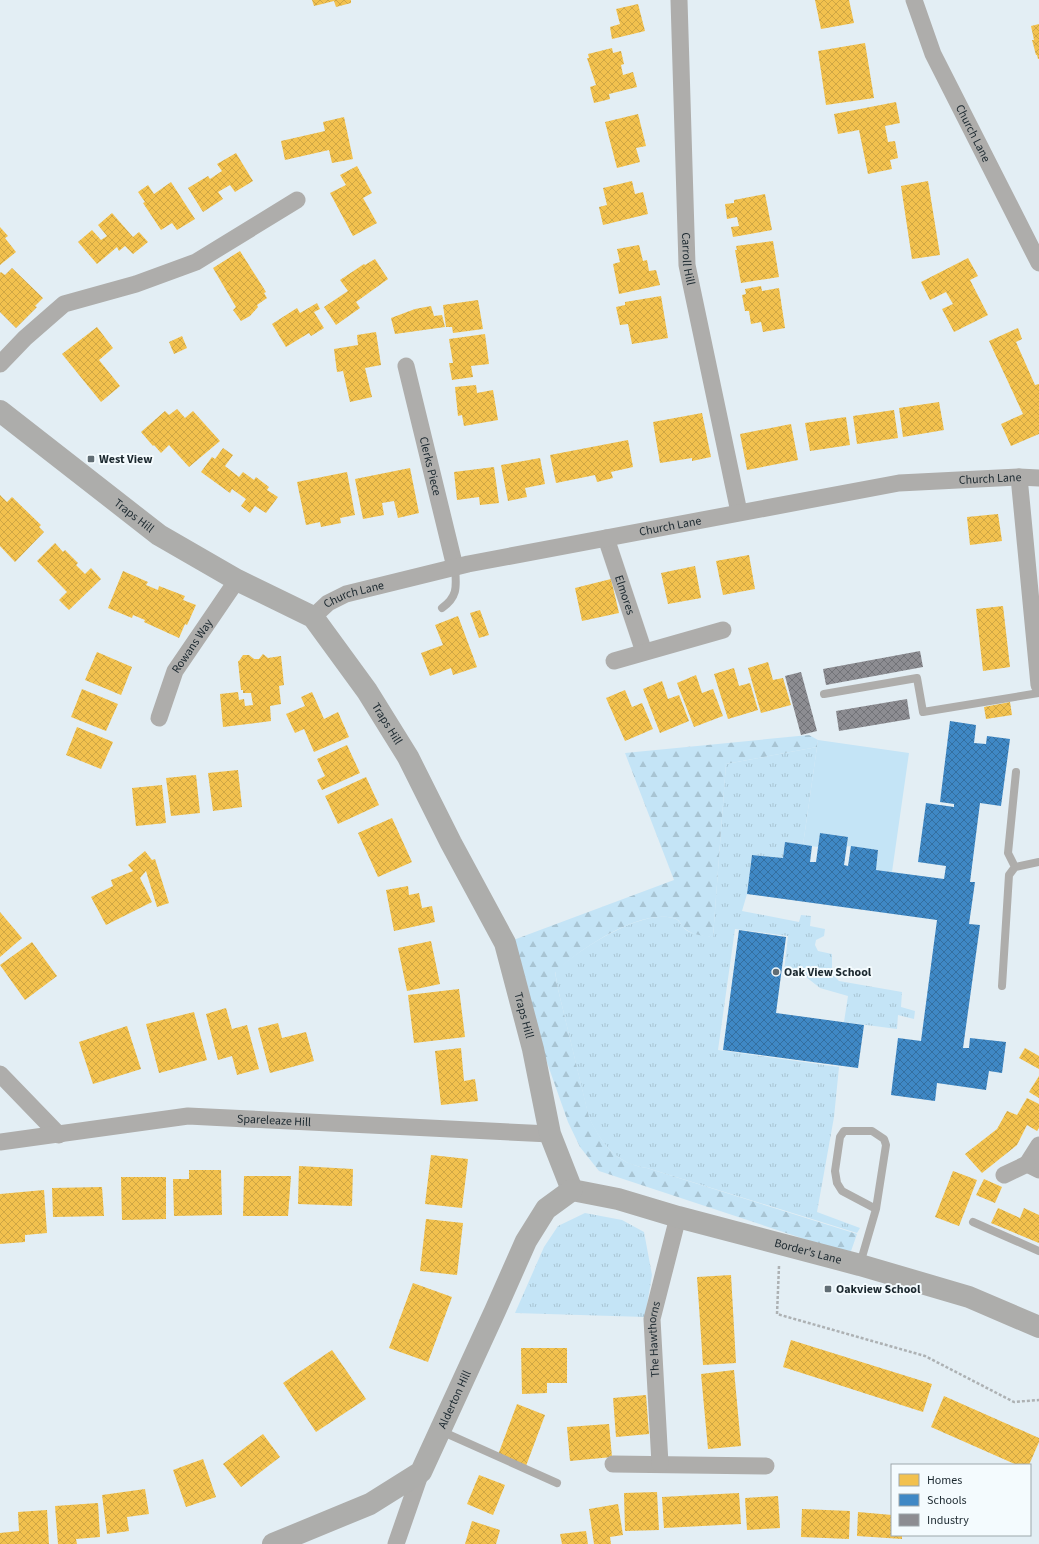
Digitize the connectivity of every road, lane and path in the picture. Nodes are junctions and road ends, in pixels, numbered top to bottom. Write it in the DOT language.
graph roads {
  1 [pos="679,0"];
  2 [pos="914,0"];
  3 [pos="297,200"];
  4 [pos="1039,263"];
  5 [pos="0,364"];
  6 [pos="406,366"];
  7 [pos="0,411"];
  8 [pos="1019,477"];
  9 [pos="1039,478"];
  10 [pos="738,512"];
  11 [pos="606,538"];
  12 [pos="455,567"];
  13 [pos="237,580"];
  14 [pos="442,608"];
  15 [pos="313,617"];
  16 [pos="723,630"];
  17 [pos="644,652"];
  18 [pos="614,661"];
  19 [pos="1039,685"];
  20 [pos="1039,693"];
  21 [pos="824,694"];
  22 [pos="159,718"];
  23 [pos="1016,772"];
  24 [pos="1039,862"];
  25 [pos="1015,867"];
  26 [pos="1002,986"];
  27 [pos="0,1074"];
  28 [pos="550,1134"];
  29 [pos="59,1135"];
  30 [pos="0,1142"];
  31 [pos="1039,1145"];
  32 [pos="1033,1167"];
  33 [pos="1004,1175"];
  34 [pos="572,1190"];
  35 [pos="876,1209"];
  36 [pos="678,1217"];
  37 [pos="972,1222"];
  38 [pos="780,1243"];
  39 [pos="1039,1251"];
  40 [pos="860,1265"];
  41 [pos="1039,1327"];
  42 [pos="1039,1400"];
  43 [pos="440,1431"];
  44 [pos="613,1464"];
  45 [pos="660,1464"];
  46 [pos="766,1466"];
  47 [pos="421,1472"];
  48 [pos="558,1483"];
  49 [pos="273,1544"];
  50 [pos="396,1544"];
  1 -- 10 [label="street, Carroll Hill"];
  2 -- 4 [label="street, Church Lane"];
  3 -- 5 [label="street"];
  6 -- 12 [label="street, Clerks Piece"];
  7 -- 13 [label="street, Traps Hill"];
  8 -- 9 [label="street, Church Lane"];
  8 -- 10 [label="street, Church Lane"];
  8 -- 19 [label="street"];
  10 -- 11 [label="street, Church Lane"];
  11 -- 12 [label="street, Church Lane"];
  11 -- 17 [label="street, Elmores"];
  12 -- 14 [label="lane"];
  12 -- 15 [label="street, Church Lane"];
  13 -- 15 [label="street, Traps Hill"];
  13 -- 22 [label="street, Rowans Way"];
  15 -- 28 [label="street, Traps Hill"];
  16 -- 17 [label="street"];
  17 -- 18 [label="street"];
  20 -- 21 [label="lane"];
  23 -- 25 [label="lane"];
  24 -- 25 [label="lane"];
  25 -- 26 [label="lane"];
  27 -- 29 [label="street"];
  28 -- 29 [label="street, Spareleaze Hill"];
  28 -- 34 [label="street, Traps Hill"];
  29 -- 30 [label="street, Spareleaze Hill"];
  31 -- 32 [label="street"];
  32 -- 33 [label="street"];
  34 -- 36 [label="street, Border's Lane"];
  34 -- 43 [label="street, Alderton Hill"];
  35 -- 35 [label="lane"];
  35 -- 40 [label="lane"];
  36 -- 38 [label="street, Border's Lane"];
  36 -- 45 [label="street, The Hawthorns"];
  37 -- 39 [label="lane"];
  38 -- 40 [label="street, Border's Lane"];
  38 -- 42 [label="path"];
  40 -- 41 [label="street, Border's Lane"];
  43 -- 47 [label="street, Alderton Hill"];
  43 -- 48 [label="lane"];
  44 -- 45 [label="street"];
  45 -- 46 [label="street"];
  47 -- 49 [label="street"];
  47 -- 50 [label="street"];
}
